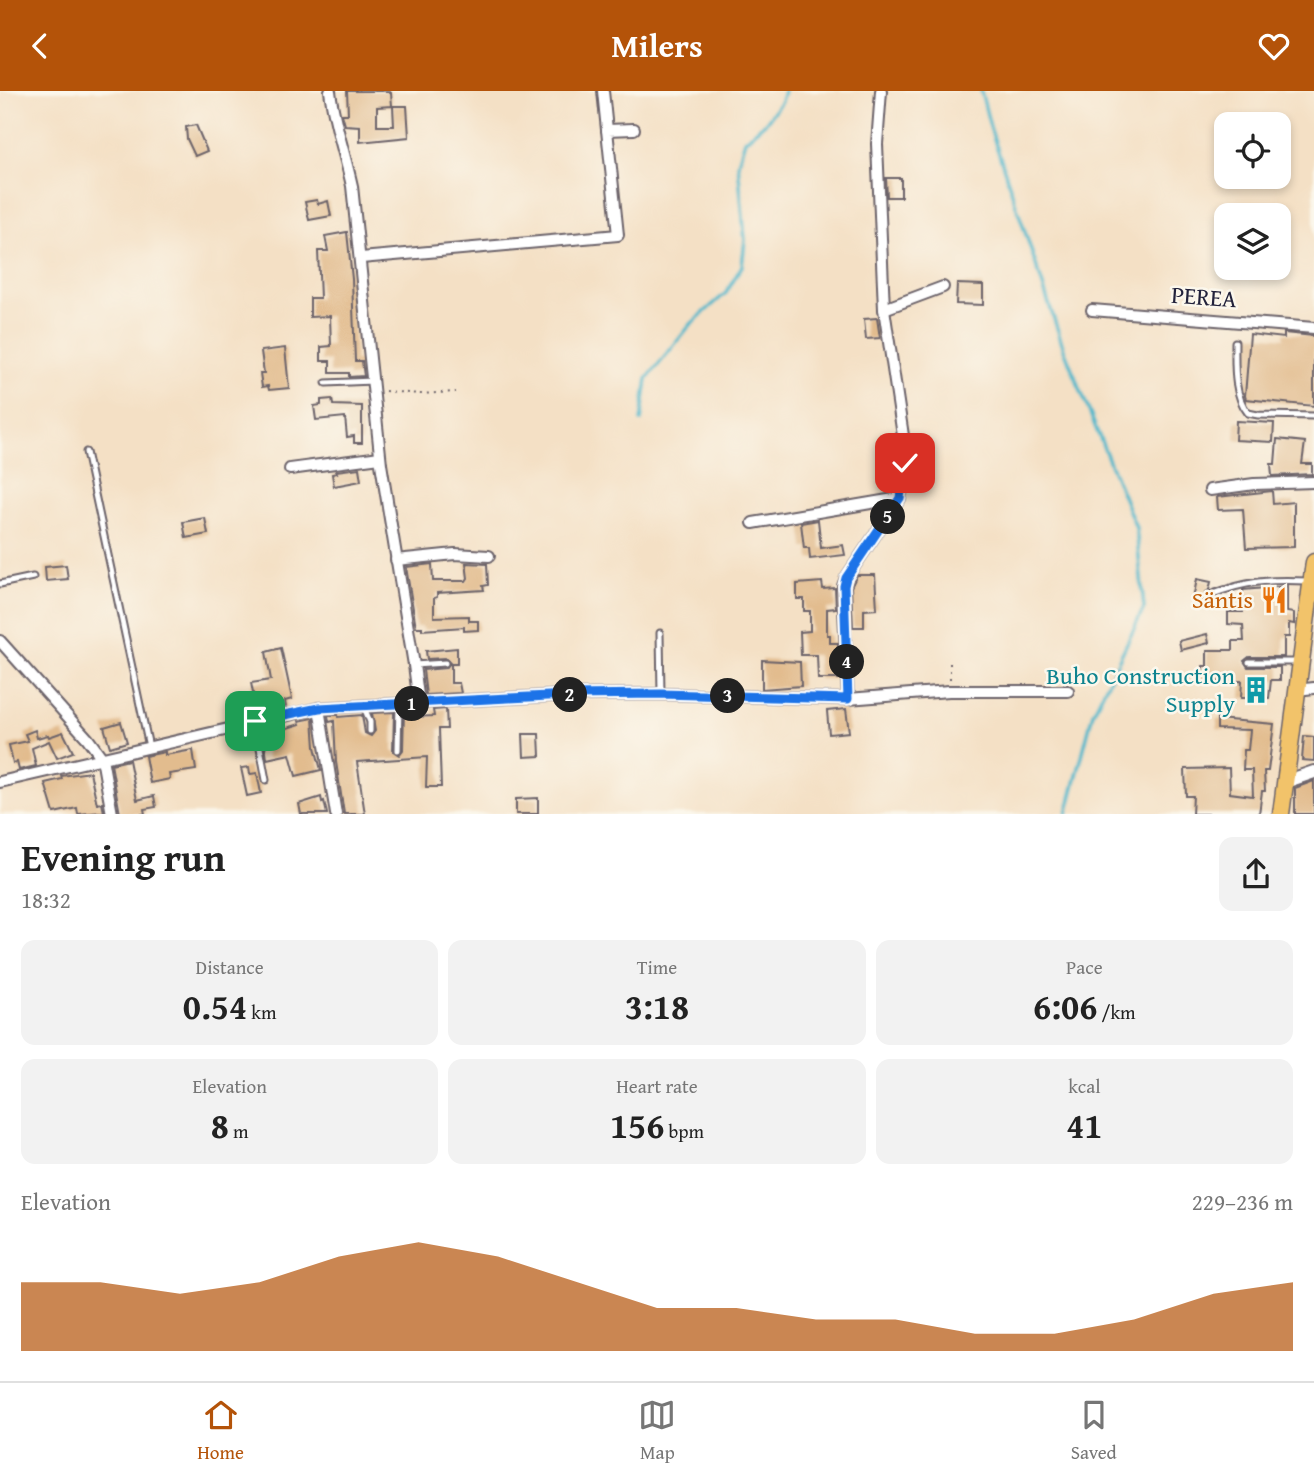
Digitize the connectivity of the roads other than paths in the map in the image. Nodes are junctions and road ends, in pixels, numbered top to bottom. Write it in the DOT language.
graph roads {
  1 [pos="330,91"];
  2 [pos="603,91"];
  3 [pos="881,91"];
  4 [pos="634,129"];
  5 [pos="607,130"];
  6 [pos="361,258"];
  7 [pos="943,288"];
  8 [pos="884,309"];
  9 [pos="1091,310"];
  10 [pos="1314,328"];
  11 [pos="1235,342"];
  12 [pos="326,383"];
  13 [pos="373,385"];
  14 [pos="1314,416"];
  15 [pos="86,452"];
  16 [pos="380,457"];
  17 [pos="290,469"];
  18 [pos="1314,482"];
  19 [pos="1209,490"];
  20 [pos="900,498"];
  21 [pos="753,523"];
  22 [pos="489,556"];
  23 [pos="396,559"];
  24 [pos="1314,562"];
  25 [pos="33,577"];
  26 [pos="0,584"];
  27 [pos="1312,587"];
  28 [pos="1210,595"];
  29 [pos="660,633"];
  30 [pos="0,641"];
  31 [pos="1249,662"];
  32 [pos="1300,662"];
  33 [pos="444,663"];
  34 [pos="414,665"];
  35 [pos="1314,688"];
  36 [pos="1297,690"];
  37 [pos="1068,691"];
  38 [pos="661,694"];
  39 [pos="848,699"];
  40 [pos="419,703"];
  41 [pos="399,704"];
  42 [pos="362,705"];
  43 [pos="319,708"];
  44 [pos="255,721"];
  45 [pos="370,731"];
  46 [pos="149,747"];
  47 [pos="398,750"];
  48 [pos="102,758"];
  49 [pos="1314,772"];
  50 [pos="266,780"];
  51 [pos="0,782"];
  52 [pos="1285,782"];
  53 [pos="112,814"];
  54 [pos="336,814"];
  55 [pos="1281,814"];
  1 -- 6 [label="street"];
  2 -- 5 [label="street"];
  3 -- 8 [label="street"];
  4 -- 5 [label="street"];
  5 -- 6 [label="street"];
  6 -- 13 [label="street"];
  7 -- 8 [label="street"];
  8 -- 20 [label="street"];
  9 -- 10 [label="street, PEREA"];
  11 -- 14 [label="lane"];
  12 -- 13 [label="lane"];
  13 -- 16 [label="street"];
  15 -- 46 [label="lane"];
  16 -- 17 [label="street"];
  16 -- 23 [label="street"];
  18 -- 19 [label="street"];
  20 -- 21 [label="street"];
  20 -- 39 [label="street"];
  22 -- 23 [label="street"];
  23 -- 34 [label="street"];
  24 -- 27 [label="main road"];
  25 -- 26 [label="lane"];
  27 -- 28 [label="lane"];
  27 -- 32 [label="main road"];
  29 -- 38 [label="lane"];
  30 -- 48 [label="street"];
  31 -- 32 [label="lane"];
  32 -- 36 [label="main road"];
  33 -- 34 [label="lane"];
  34 -- 40 [label="street"];
  35 -- 36 [label="street"];
  36 -- 52 [label="main road"];
  37 -- 39 [label="street"];
  38 -- 39 [label="street"];
  38 -- 40 [label="street"];
  40 -- 41 [label="street"];
  41 -- 42 [label="street"];
  41 -- 47 [label="lane"];
  42 -- 43 [label="street"];
  42 -- 45 [label="lane"];
  43 -- 44 [label="street"];
  43 -- 54 [label="street"];
  44 -- 46 [label="street"];
  44 -- 50 [label="lane"];
  46 -- 48 [label="street"];
  48 -- 51 [label="street"];
  48 -- 53 [label="street"];
  49 -- 52 [label="street"];
  52 -- 55 [label="main road"];
}
